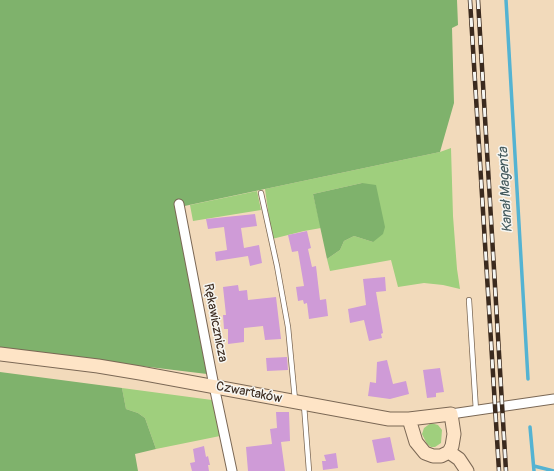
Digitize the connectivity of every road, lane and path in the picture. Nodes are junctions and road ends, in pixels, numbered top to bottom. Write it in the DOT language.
graph roads {
  1 [pos="261,193"];
  2 [pos="179,204"];
  3 [pos="468,300"];
  4 [pos="0,354"];
  5 [pos="214,386"];
  6 [pos="554,399"];
  7 [pos="299,402"];
  8 [pos="476,411"];
  9 [pos="451,414"];
  10 [pos="409,419"];
  11 [pos="449,452"];
  12 [pos="232,471"];
  13 [pos="309,471"];
  14 [pos="467,471"];
  1 -- 7 [label="lane"];
  2 -- 5 [label="street, Rękawicznicza"];
  3 -- 8 [label="lane"];
  4 -- 5 [label="street, Czwartaków"];
  5 -- 7 [label="street, Czwartaków"];
  5 -- 12 [label="street, Rękawicznicza"];
  6 -- 8 [label="street, Czwartaków"];
  7 -- 10 [label="street, Czwartaków"];
  7 -- 13 [label="lane"];
  8 -- 9 [label="street, Czwartaków"];
  9 -- 10 [label="street, Czwartaków"];
  9 -- 11 [label="street"];
  10 -- 11 [label="street"];
  11 -- 14 [label="street"];
}
